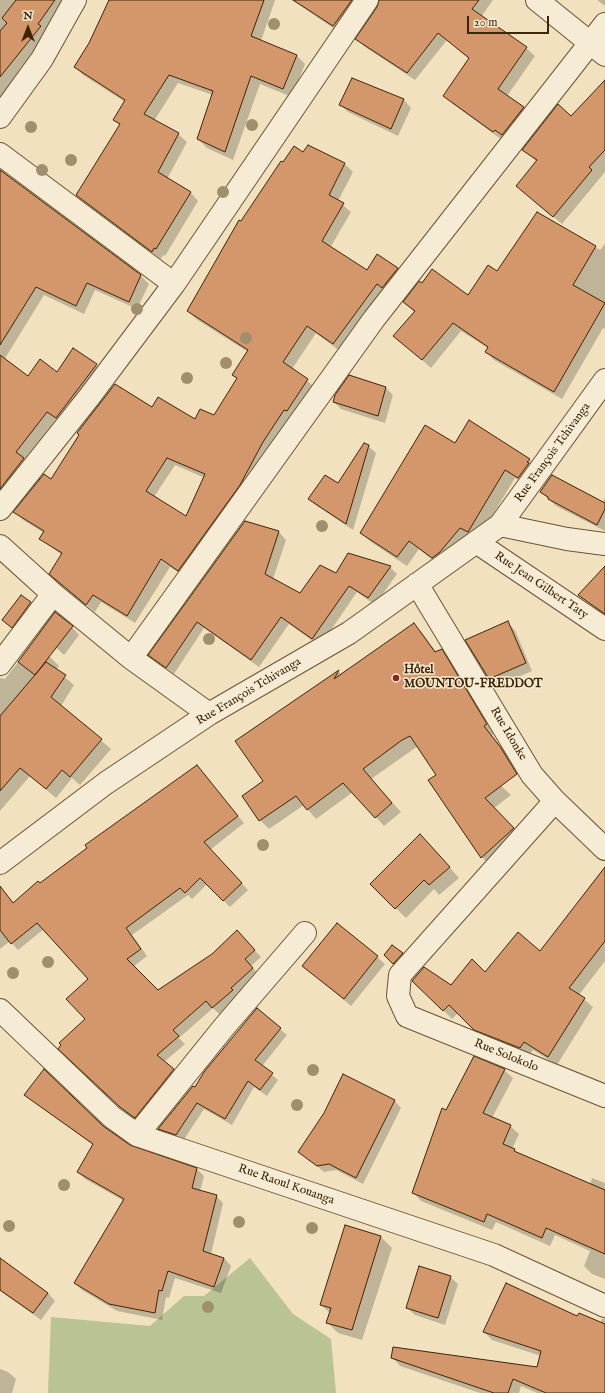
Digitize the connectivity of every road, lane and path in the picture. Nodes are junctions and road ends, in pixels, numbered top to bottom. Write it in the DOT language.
graph roads {
  1 [pos="76,0"];
  2 [pos="367,0"];
  3 [pos="537,0"];
  4 [pos="605,24"];
  5 [pos="597,49"];
  6 [pos="0,117"];
  7 [pos="0,154"];
  8 [pos="174,284"];
  9 [pos="605,380"];
  10 [pos="0,509"];
  11 [pos="500,525"];
  12 [pos="476,542"];
  13 [pos="605,544"];
  14 [pos="0,546"];
  15 [pos="418,584"];
  16 [pos="53,594"];
  17 [pos="605,629"];
  18 [pos="131,658"];
  19 [pos="0,664"];
  20 [pos="209,714"];
  21 [pos="555,801"];
  22 [pos="605,849"];
  23 [pos="3,854"];
  24 [pos="305,933"];
  25 [pos="0,1010"];
  26 [pos="605,1096"];
  27 [pos="137,1135"];
  28 [pos="605,1306"];
  1 -- 6 [label="street"];
  2 -- 8 [label="street"];
  3 -- 5 [label="street"];
  4 -- 5 [label="street"];
  5 -- 18 [label="street"];
  7 -- 8 [label="street"];
  8 -- 10 [label="street"];
  9 -- 11 [label="street, Rue François Tchivanga"];
  11 -- 12 [label="street, Rue François Tchivanga"];
  11 -- 13 [label="street"];
  12 -- 15 [label="street, Rue François Tchivanga"];
  12 -- 17 [label="street, Rue Jean Gilbert Taty"];
  14 -- 16 [label="street"];
  15 -- 20 [label="street, Rue François Tchivanga"];
  15 -- 21 [label="street, Rue Idonke"];
  16 -- 18 [label="street"];
  16 -- 19 [label="street"];
  18 -- 20 [label="street"];
  20 -- 23 [label="street, Rue François Tchivanga"];
  21 -- 22 [label="street, Rue Idonke"];
  21 -- 26 [label="street, Rue Solokolo"];
  24 -- 27 [label="street"];
  25 -- 27 [label="street, Rue Raoul Kouanga"];
  27 -- 28 [label="street, Rue Raoul Kouanga"];
}
